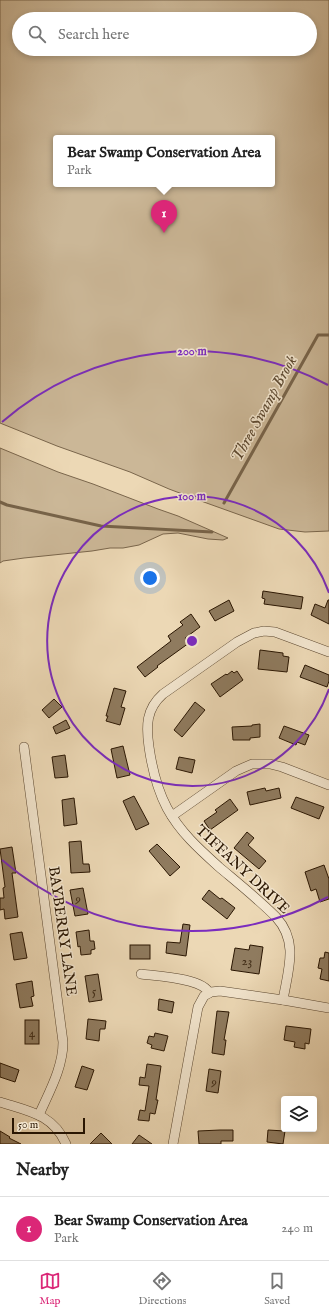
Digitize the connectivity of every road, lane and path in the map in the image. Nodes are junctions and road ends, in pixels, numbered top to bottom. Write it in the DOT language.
graph roads {
  1 [pos="329,652"];
  2 [pos="24,747"];
  3 [pos="329,785"];
  4 [pos="172,816"];
  5 [pos="141,974"];
  6 [pos="209,993"];
  7 [pos="283,1000"];
  8 [pos="329,1008"];
  9 [pos="0,1102"];
  10 [pos="40,1115"];
  11 [pos="66,1144"];
  12 [pos="173,1144"];
  1 -- 4 [label="street, TIFFANY DRIVE"];
  2 -- 10 [label="street, BAYBERRY LANE"];
  3 -- 4 [label="street"];
  4 -- 7 [label="street, TIFFANY DRIVE"];
  5 -- 6 [label="street"];
  6 -- 7 [label="street"];
  6 -- 12 [label="street"];
  7 -- 8 [label="street"];
  9 -- 10 [label="street"];
  10 -- 11 [label="street"];
}
